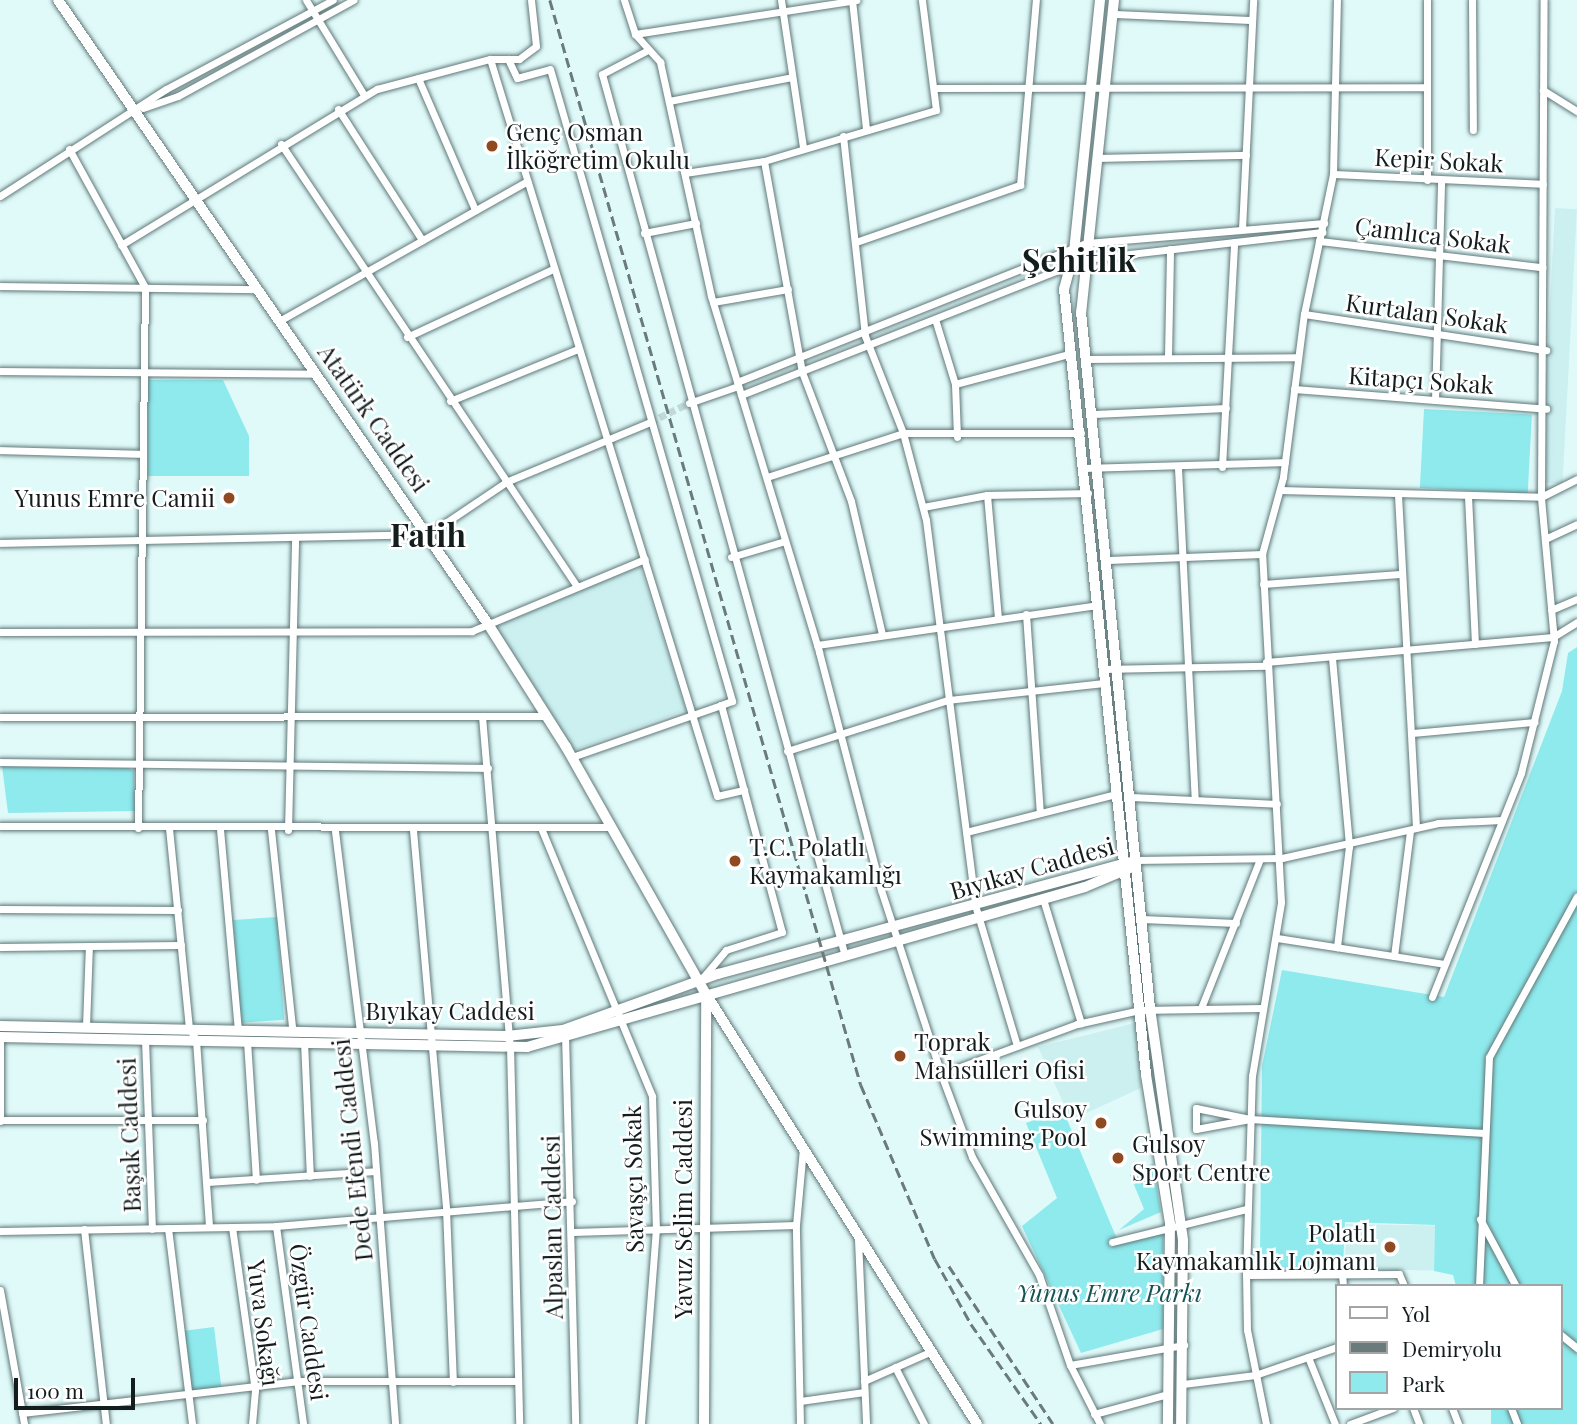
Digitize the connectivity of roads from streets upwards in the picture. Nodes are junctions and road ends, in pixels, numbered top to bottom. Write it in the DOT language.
graph roads {
  1 [pos="58,0"];
  2 [pos="306,0"];
  3 [pos="333,0"];
  4 [pos="353,0"];
  5 [pos="531,0"];
  6 [pos="624,0"];
  7 [pos="854,0"];
  8 [pos="922,0"];
  9 [pos="1036,0"];
  10 [pos="1100,0"];
  11 [pos="1114,0"];
  12 [pos="1253,0"];
  13 [pos="1337,0"];
  14 [pos="1427,0"];
  15 [pos="1472,0"];
  16 [pos="1544,0"];
  17 [pos="782,4"];
  18 [pos="1113,14"];
  19 [pos="315,15"];
  20 [pos="1252,20"];
  21 [pos="635,34"];
  22 [pos="648,50"];
  23 [pos="490,59"];
  24 [pos="508,59"];
  25 [pos="792,77"];
  26 [pos="418,78"];
  27 [pos="1030,86"];
  28 [pos="1104,86"];
  29 [pos="1427,87"];
  30 [pos="933,88"];
  31 [pos="1090,88"];
  32 [pos="1249,88"];
  33 [pos="1335,89"];
  34 [pos="1544,90"];
  35 [pos="364,95"];
  36 [pos="669,101"];
  37 [pos="338,109"];
  38 [pos="1577,111"];
  39 [pos="132,112"];
  40 [pos="866,128"];
  41 [pos="1473,130"];
  42 [pos="843,136"];
  43 [pos="281,144"];
  44 [pos="803,148"];
  45 [pos="69,149"];
  46 [pos="1246,155"];
  47 [pos="1099,159"];
  48 [pos="764,161"];
  49 [pos="685,173"];
  50 [pos="1333,174"];
  51 [pos="1427,180"];
  52 [pos="527,181"];
  53 [pos="1441,181"];
  54 [pos="1543,184"];
  55 [pos="0,196"];
  56 [pos="194,200"];
  57 [pos="475,210"];
  58 [pos="696,223"];
  59 [pos="1324,223"];
  60 [pos="1242,229"];
  61 [pos="1322,232"];
  62 [pos="644,233"];
  63 [pos="422,240"];
  64 [pos="1319,241"];
  65 [pos="856,242"];
  66 [pos="1234,242"];
  67 [pos="1087,243"];
  68 [pos="121,245"];
  69 [pos="1170,249"];
  70 [pos="1074,252"];
  71 [pos="1440,255"];
  72 [pos="1086,259"];
  73 [pos="1542,267"];
  74 [pos="554,269"];
  75 [pos="1069,269"];
  76 [pos="363,274"];
  77 [pos="0,285"];
  78 [pos="145,288"];
  79 [pos="257,289"];
  80 [pos="788,289"];
  81 [pos="713,302"];
  82 [pos="1304,314"];
  83 [pos="935,319"];
  84 [pos="279,321"];
  85 [pos="1437,334"];
  86 [pos="865,336"];
  87 [pos="407,337"];
  88 [pos="868,346"];
  89 [pos="578,349"];
  90 [pos="1546,350"];
  91 [pos="1073,353"];
  92 [pos="1168,357"];
  93 [pos="1227,357"];
  94 [pos="1297,357"];
  95 [pos="1086,359"];
  96 [pos="800,361"];
  97 [pos="0,371"];
  98 [pos="803,372"];
  99 [pos="316,374"];
  100 [pos="144,377"];
  101 [pos="738,384"];
  102 [pos="955,384"];
  103 [pos="1294,389"];
  104 [pos="741,395"];
  105 [pos="1435,400"];
  106 [pos="450,401"];
  107 [pos="689,403"];
  108 [pos="1226,408"];
  109 [pos="1546,409"];
  110 [pos="1094,414"];
  111 [pos="650,422"];
  112 [pos="903,433"];
  113 [pos="1084,433"];
  114 [pos="957,437"];
  115 [pos="610,441"];
  116 [pos="0,450"];
  117 [pos="143,454"];
  118 [pos="835,455"];
  119 [pos="1285,462"];
  120 [pos="1222,467"];
  121 [pos="1087,468"];
  122 [pos="1178,468"];
  123 [pos="1099,473"];
  124 [pos="767,477"];
  125 [pos="1577,479"];
  126 [pos="506,482"];
  127 [pos="1280,491"];
  128 [pos="1088,493"];
  129 [pos="987,495"];
  130 [pos="1398,495"];
  131 [pos="1468,496"];
  132 [pos="1541,497"];
  133 [pos="923,507"];
  134 [pos="1577,524"];
  135 [pos="429,534"];
  136 [pos="295,537"];
  137 [pos="1545,539"];
  138 [pos="142,540"];
  139 [pos="785,541"];
  140 [pos="0,543"];
  141 [pos="1262,554"];
  142 [pos="730,556"];
  143 [pos="1183,557"];
  144 [pos="645,559"];
  145 [pos="1108,560"];
  146 [pos="1400,574"];
  147 [pos="1263,584"];
  148 [pos="576,585"];
  149 [pos="1577,599"];
  150 [pos="1097,605"];
  151 [pos="1551,610"];
  152 [pos="1027,614"];
  153 [pos="998,618"];
  154 [pos="1577,622"];
  155 [pos="488,624"];
  156 [pos="938,624"];
  157 [pos="0,632"];
  158 [pos="293,633"];
  159 [pos="142,634"];
  160 [pos="882,634"];
  161 [pos="1553,637"];
  162 [pos="1475,644"];
  163 [pos="817,645"];
  164 [pos="1405,650"];
  165 [pos="1332,658"];
  166 [pos="1266,664"];
  167 [pos="1118,668"];
  168 [pos="1190,668"];
  169 [pos="1103,669"];
  170 [pos="1105,683"];
  171 [pos="1033,691"];
  172 [pos="948,700"];
  173 [pos="721,705"];
  174 [pos="690,712"];
  175 [pos="141,713"];
  176 [pos="291,714"];
  177 [pos="482,716"];
  178 [pos="547,716"];
  179 [pos="0,717"];
  180 [pos="1535,722"];
  181 [pos="1413,733"];
  182 [pos="839,736"];
  183 [pos="788,751"];
  184 [pos="572,757"];
  185 [pos="140,761"];
  186 [pos="0,762"];
  187 [pos="290,768"];
  188 [pos="488,768"];
  189 [pos="744,790"];
  190 [pos="1116,794"];
  191 [pos="1130,797"];
  192 [pos="1195,800"];
  193 [pos="1277,804"];
  194 [pos="1040,812"];
  195 [pos="1502,820"];
  196 [pos="0,826"];
  197 [pos="612,827"];
  198 [pos="138,828"];
  199 [pos="169,828"];
  200 [pos="541,828"];
  201 [pos="220,829"];
  202 [pos="495,829"];
  203 [pos="271,830"];
  204 [pos="288,830"];
  205 [pos="413,830"];
  206 [pos="1413,830"];
  207 [pos="335,831"];
  208 [pos="966,832"];
  209 [pos="1349,846"];
  210 [pos="1282,858"];
  211 [pos="1260,859"];
  212 [pos="1129,865"];
  213 [pos="1577,896"];
  214 [pos="1043,899"];
  215 [pos="975,905"];
  216 [pos="0,909"];
  217 [pos="178,910"];
  218 [pos="980,918"];
  219 [pos="1142,919"];
  220 [pos="1236,923"];
  221 [pos="896,935"];
  222 [pos="1278,938"];
  223 [pos="842,943"];
  224 [pos="181,945"];
  225 [pos="89,946"];
  226 [pos="0,947"];
  227 [pos="1337,947"];
  228 [pos="845,956"];
  229 [pos="1394,956"];
  230 [pos="1444,964"];
  231 [pos="699,982"];
  232 [pos="706,994"];
  233 [pos="1432,997"];
  234 [pos="1201,1008"];
  235 [pos="1261,1008"];
  236 [pos="1145,1009"];
  237 [pos="619,1016"];
  238 [pos="1081,1023"];
  239 [pos="86,1026"];
  240 [pos="189,1027"];
  241 [pos="0,1028"];
  242 [pos="292,1028"];
  243 [pos="238,1029"];
  244 [pos="565,1035"];
  245 [pos="0,1037"];
  246 [pos="361,1037"];
  247 [pos="145,1039"];
  248 [pos="433,1039"];
  249 [pos="196,1040"];
  250 [pos="247,1041"];
  251 [pos="304,1041"];
  252 [pos="509,1041"];
  253 [pos="1017,1046"];
  254 [pos="941,1074"];
  255 [pos="1250,1119"];
  256 [pos="148,1120"];
  257 [pos="203,1120"];
  258 [pos="0,1121"];
  259 [pos="1485,1133"];
  260 [pos="803,1148"];
  261 [pos="376,1171"];
  262 [pos="310,1176"];
  263 [pos="256,1180"];
  264 [pos="207,1182"];
  265 [pos="572,1201"];
  266 [pos="514,1204"];
  267 [pos="446,1209"];
  268 [pos="1246,1209"];
  269 [pos="380,1215"];
  270 [pos="1480,1218"];
  271 [pos="796,1225"];
  272 [pos="276,1226"];
  273 [pos="1175,1226"];
  274 [pos="209,1227"];
  275 [pos="232,1227"];
  276 [pos="705,1227"];
  277 [pos="152,1228"];
  278 [pos="168,1228"];
  279 [pos="656,1228"];
  280 [pos="84,1229"];
  281 [pos="0,1231"];
  282 [pos="572,1231"];
  283 [pos="858,1231"];
  284 [pos="1112,1242"];
  285 [pos="1342,1274"];
  286 [pos="1246,1275"];
  287 [pos="1343,1284"];
  288 [pos="1403,1284"];
  289 [pos="1479,1284"];
  290 [pos="1515,1284"];
  291 [pos="0,1290"];
  292 [pos="1563,1337"];
  293 [pos="1184,1345"];
  294 [pos="1168,1346"];
  295 [pos="1336,1348"];
  296 [pos="1577,1348"];
  297 [pos="932,1351"];
  298 [pos="1308,1357"];
  299 [pos="1070,1365"];
  300 [pos="895,1367"];
  301 [pos="1255,1375"];
  302 [pos="299,1381"];
  303 [pos="391,1381"];
  304 [pos="519,1381"];
  305 [pos="864,1381"];
  306 [pos="453,1382"];
  307 [pos="1183,1384"];
  308 [pos="256,1390"];
  309 [pos="864,1392"];
  310 [pos="1168,1394"];
  311 [pos="188,1395"];
  312 [pos="800,1401"];
  313 [pos="103,1405"];
  314 [pos="1388,1410"];
  315 [pos="22,1413"];
  316 [pos="1094,1414"];
  317 [pos="24,1424"];
  318 [pos="106,1424"];
  319 [pos="192,1424"];
  320 [pos="253,1424"];
  321 [pos="303,1424"];
  322 [pos="395,1424"];
  323 [pos="519,1424"];
  324 [pos="575,1424"];
  325 [pos="641,1424"];
  326 [pos="704,1424"];
  327 [pos="800,1424"];
  328 [pos="866,1424"];
  329 [pos="925,1424"];
  330 [pos="977,1424"];
  331 [pos="1100,1424"];
  332 [pos="1168,1424"];
  333 [pos="1181,1424"];
  334 [pos="1266,1424"];
  335 [pos="1335,1424"];
  336 [pos="1350,1424"];
  1 -- 39 [label="street, Atatürk Caddesi"];
  2 -- 19 [label="street"];
  3 -- 19 [label="street"];
  4 -- 19 [label="street"];
  5 -- 24 [label="street"];
  6 -- 21 [label="street"];
  7 -- 17 [label="street"];
  7 -- 40 [label="street"];
  8 -- 30 [label="street"];
  9 -- 27 [label="street"];
  10 -- 31 [label="street"];
  11 -- 18 [label="street"];
  12 -- 20 [label="street"];
  13 -- 33 [label="street"];
  14 -- 29 [label="street"];
  15 -- 41 [label="street"];
  16 -- 34 [label="street"];
  17 -- 21 [label="street"];
  17 -- 25 [label="street"];
  18 -- 20 [label="street"];
  18 -- 28 [label="street"];
  19 -- 35 [label="street"];
  19 -- 39 [label="street"];
  20 -- 32 [label="street"];
  21 -- 22 [label="street"];
  22 -- 36 [label="street"];
  22 -- 62 [label="street"];
  23 -- 24 [label="street"];
  23 -- 26 [label="street"];
  23 -- 52 [label="street"];
  24 -- 111 [label="street"];
  25 -- 36 [label="street"];
  25 -- 44 [label="street"];
  26 -- 35 [label="street"];
  26 -- 57 [label="street"];
  27 -- 30 [label="street"];
  27 -- 31 [label="street"];
  27 -- 65 [label="street"];
  28 -- 31 [label="street"];
  28 -- 32 [label="street"];
  28 -- 47 [label="street"];
  29 -- 33 [label="street"];
  29 -- 51 [label="street"];
  30 -- 40 [label="street"];
  31 -- 70 [label="street"];
  32 -- 33 [label="street"];
  32 -- 46 [label="street"];
  33 -- 50 [label="street"];
  34 -- 38 [label="street"];
  34 -- 54 [label="street"];
  35 -- 37 [label="street"];
  36 -- 49 [label="street"];
  37 -- 43 [label="street"];
  37 -- 63 [label="street"];
  39 -- 45 [label="street"];
  39 -- 56 [label="street, Atatürk Caddesi"];
  40 -- 42 [label="street"];
  42 -- 44 [label="street"];
  42 -- 65 [label="street"];
  43 -- 56 [label="street"];
  43 -- 76 [label="street"];
  44 -- 48 [label="street"];
  45 -- 55 [label="street"];
  45 -- 68 [label="street"];
  46 -- 47 [label="street"];
  46 -- 60 [label="street"];
  47 -- 67 [label="street"];
  48 -- 49 [label="street"];
  48 -- 80 [label="street"];
  49 -- 58 [label="street"];
  50 -- 51 [label="street, Kepir Sokak"];
  50 -- 59 [label="street"];
  51 -- 53 [label="street, Kepir Sokak"];
  52 -- 57 [label="street"];
  52 -- 74 [label="street"];
  53 -- 54 [label="street, Kepir Sokak"];
  53 -- 71 [label="street"];
  54 -- 73 [label="street"];
  56 -- 68 [label="street"];
  56 -- 79 [label="street, Atatürk Caddesi"];
  57 -- 63 [label="street"];
  58 -- 62 [label="street"];
  58 -- 81 [label="street"];
  59 -- 60 [label="street"];
  59 -- 61 [label="street"];
  60 -- 67 [label="street"];
  61 -- 64 [label="street"];
  61 -- 66 [label="street"];
  62 -- 107 [label="street"];
  63 -- 76 [label="street"];
  64 -- 71 [label="street, Çamlıca Sokak"];
  64 -- 82 [label="street"];
  65 -- 86 [label="street"];
  66 -- 69 [label="street"];
  66 -- 93 [label="street"];
  67 -- 70 [label="street"];
  67 -- 72 [label="street"];
  68 -- 78 [label="street"];
  69 -- 72 [label="street"];
  69 -- 92 [label="street"];
  70 -- 75 [label="street"];
  70 -- 86 [label="street"];
  71 -- 73 [label="street, Çamlıca Sokak"];
  71 -- 85 [label="street"];
  72 -- 75 [label="street"];
  72 -- 95 [label="street"];
  73 -- 90 [label="street"];
  74 -- 87 [label="street"];
  74 -- 89 [label="street"];
  75 -- 83 [label="street"];
  75 -- 91 [label="street"];
  76 -- 84 [label="street"];
  76 -- 87 [label="street"];
  77 -- 78 [label="street"];
  78 -- 79 [label="street"];
  78 -- 100 [label="street"];
  79 -- 84 [label="street, Atatürk Caddesi"];
  80 -- 81 [label="street"];
  80 -- 96 [label="street"];
  81 -- 101 [label="street"];
  82 -- 85 [label="street, Kurtalan Sokak"];
  82 -- 94 [label="street"];
  83 -- 88 [label="street"];
  83 -- 102 [label="street"];
  84 -- 99 [label="street, Atatürk Caddesi"];
  85 -- 90 [label="street, Kurtalan Sokak"];
  85 -- 105 [label="street"];
  86 -- 88 [label="street"];
  86 -- 96 [label="street"];
  87 -- 106 [label="street"];
  88 -- 98 [label="street"];
  88 -- 112 [label="street"];
  89 -- 106 [label="street"];
  89 -- 115 [label="street"];
  90 -- 109 [label="street"];
  91 -- 102 [label="street"];
  91 -- 113 [label="street"];
  92 -- 93 [label="street"];
  92 -- 95 [label="street"];
  93 -- 94 [label="street"];
  93 -- 108 [label="street"];
  94 -- 103 [label="street"];
  95 -- 110 [label="street"];
  96 -- 98 [label="street"];
  96 -- 101 [label="street"];
  97 -- 100 [label="street"];
  98 -- 104 [label="street"];
  98 -- 118 [label="street"];
  99 -- 100 [label="street"];
  99 -- 135 [label="street, Atatürk Caddesi"];
  100 -- 117 [label="street"];
  101 -- 104 [label="street"];
  101 -- 107 [label="street"];
  102 -- 114 [label="street"];
  103 -- 105 [label="street, Kitapçı Sokak"];
  103 -- 119 [label="street"];
  104 -- 124 [label="street"];
  105 -- 109 [label="street, Kitapçı Sokak"];
  106 -- 126 [label="street"];
  107 -- 142 [label="street"];
  108 -- 110 [label="street"];
  108 -- 120 [label="street"];
  109 -- 132 [label="street"];
  110 -- 123 [label="street"];
  111 -- 115 [label="street"];
  111 -- 173 [label="street"];
  112 -- 114 [label="street"];
  112 -- 118 [label="street"];
  112 -- 133 [label="street"];
  113 -- 114 [label="street"];
  113 -- 121 [label="street"];
  115 -- 126 [label="street"];
  115 -- 144 [label="street"];
  116 -- 117 [label="street"];
  117 -- 138 [label="street"];
  118 -- 124 [label="street"];
  118 -- 160 [label="street"];
  119 -- 120 [label="street"];
  119 -- 127 [label="street"];
  120 -- 122 [label="street"];
  121 -- 123 [label="street"];
  121 -- 128 [label="street"];
  122 -- 123 [label="street"];
  122 -- 143 [label="street"];
  123 -- 145 [label="street"];
  124 -- 139 [label="street"];
  125 -- 132 [label="street"];
  126 -- 135 [label="street"];
  126 -- 148 [label="street"];
  127 -- 130 [label="street"];
  127 -- 141 [label="street"];
  128 -- 129 [label="street"];
  128 -- 150 [label="street"];
  129 -- 133 [label="street"];
  129 -- 153 [label="street"];
  130 -- 131 [label="street"];
  130 -- 146 [label="street"];
  131 -- 132 [label="street"];
  131 -- 162 [label="street"];
  132 -- 137 [label="street"];
  133 -- 156 [label="street"];
  134 -- 137 [label="street"];
  135 -- 136 [label="street"];
  135 -- 155 [label="street, Atatürk Caddesi"];
  136 -- 138 [label="street"];
  136 -- 158 [label="street"];
  137 -- 151 [label="street"];
  138 -- 140 [label="street"];
  138 -- 159 [label="street"];
  139 -- 142 [label="street"];
  139 -- 163 [label="street"];
  141 -- 143 [label="street"];
  141 -- 147 [label="street"];
  142 -- 183 [label="street"];
  143 -- 145 [label="street"];
  143 -- 168 [label="street"];
  144 -- 148 [label="street"];
  144 -- 174 [label="street"];
  145 -- 167 [label="street"];
  146 -- 147 [label="street"];
  146 -- 164 [label="street"];
  147 -- 166 [label="street"];
  148 -- 155 [label="street"];
  149 -- 151 [label="street"];
  150 -- 152 [label="street"];
  150 -- 169 [label="street"];
  151 -- 161 [label="street"];
  152 -- 153 [label="street"];
  152 -- 171 [label="street"];
  153 -- 156 [label="street"];
  154 -- 161 [label="street"];
  155 -- 158 [label="street"];
  155 -- 178 [label="street, Atatürk Caddesi"];
  156 -- 160 [label="street"];
  156 -- 172 [label="street"];
  157 -- 159 [label="street"];
  158 -- 159 [label="street"];
  158 -- 176 [label="street"];
  159 -- 175 [label="street"];
  160 -- 163 [label="street"];
  161 -- 162 [label="street"];
  161 -- 180 [label="street"];
  162 -- 164 [label="street"];
  163 -- 182 [label="street"];
  164 -- 165 [label="street"];
  164 -- 181 [label="street"];
  165 -- 166 [label="street"];
  165 -- 209 [label="street"];
  166 -- 168 [label="street"];
  166 -- 193 [label="street"];
  167 -- 168 [label="street"];
  167 -- 169 [label="street"];
  167 -- 191 [label="street"];
  168 -- 192 [label="street"];
  169 -- 170 [label="street"];
  170 -- 171 [label="street"];
  170 -- 190 [label="street"];
  171 -- 172 [label="street"];
  171 -- 194 [label="street"];
  172 -- 182 [label="street"];
  172 -- 208 [label="street"];
  173 -- 174 [label="street"];
  173 -- 189 [label="street"];
  174 -- 184 [label="street"];
  174 -- 189 [label="street"];
  175 -- 176 [label="street"];
  175 -- 179 [label="street"];
  175 -- 185 [label="street"];
  176 -- 177 [label="street"];
  176 -- 187 [label="street"];
  177 -- 178 [label="street"];
  177 -- 188 [label="street"];
  178 -- 184 [label="street, Atatürk Caddesi"];
  180 -- 181 [label="street"];
  180 -- 195 [label="street"];
  181 -- 206 [label="street"];
  182 -- 183 [label="street"];
  182 -- 221 [label="street"];
  183 -- 223 [label="street"];
  184 -- 197 [label="street, Atatürk Caddesi"];
  185 -- 186 [label="street"];
  185 -- 187 [label="street"];
  185 -- 198 [label="street"];
  187 -- 188 [label="street"];
  187 -- 204 [label="street"];
  188 -- 202 [label="street"];
  189 -- 231 [label="street"];
  190 -- 194 [label="street"];
  190 -- 212 [label="street"];
  191 -- 192 [label="street"];
  191 -- 212 [label="street"];
  192 -- 193 [label="street"];
  193 -- 210 [label="street"];
  194 -- 208 [label="street"];
  195 -- 206 [label="street"];
  195 -- 230 [label="street"];
  196 -- 198 [label="street"];
  197 -- 200 [label="street"];
  197 -- 231 [label="street, Atatürk Caddesi"];
  198 -- 199 [label="street"];
  199 -- 201 [label="street"];
  199 -- 217 [label="street"];
  200 -- 202 [label="street"];
  200 -- 237 [label="street, Savaşçı Sokak"];
  201 -- 203 [label="street"];
  201 -- 243 [label="street"];
  202 -- 205 [label="street"];
  202 -- 252 [label="street"];
  203 -- 204 [label="street"];
  203 -- 242 [label="street"];
  204 -- 207 [label="street"];
  205 -- 207 [label="street"];
  205 -- 248 [label="street"];
  206 -- 209 [label="street"];
  206 -- 229 [label="street"];
  207 -- 246 [label="street, Dede Efendi Caddesi"];
  208 -- 215 [label="street"];
  209 -- 210 [label="street"];
  209 -- 227 [label="street"];
  210 -- 211 [label="street"];
  210 -- 222 [label="street"];
  211 -- 212 [label="street"];
  211 -- 220 [label="street"];
  212 -- 214 [label="street, Bıyıkay Caddesi"];
  212 -- 215 [label="street, Bıyıkay Caddesi"];
  212 -- 219 [label="street"];
  212 -- 236 [label="street"];
  213 -- 259 [label="street"];
  214 -- 218 [label="street, Bıyıkay Caddesi"];
  214 -- 238 [label="street"];
  215 -- 218 [label="street"];
  215 -- 221 [label="street, Bıyıkay Caddesi"];
  216 -- 217 [label="street"];
  217 -- 224 [label="street"];
  218 -- 221 [label="street, Bıyıkay Caddesi"];
  218 -- 253 [label="street"];
  219 -- 220 [label="street"];
  219 -- 236 [label="street"];
  220 -- 234 [label="street"];
  221 -- 223 [label="street, Bıyıkay Caddesi"];
  221 -- 228 [label="street, Bıyıkay Caddesi"];
  221 -- 254 [label="street"];
  222 -- 227 [label="street"];
  222 -- 235 [label="street"];
  223 -- 228 [label="street"];
  223 -- 231 [label="street, Bıyıkay Caddesi"];
  224 -- 225 [label="street"];
  224 -- 240 [label="street"];
  225 -- 226 [label="street"];
  225 -- 239 [label="street"];
  227 -- 229 [label="street"];
  228 -- 232 [label="street, Bıyıkay Caddesi"];
  229 -- 230 [label="street"];
  230 -- 233 [label="street"];
  231 -- 232 [label="street, Atatürk Caddesi"];
  231 -- 237 [label="street, Bıyıkay Caddesi"];
  232 -- 237 [label="street, Bıyıkay Caddesi"];
  232 -- 260 [label="street, Atatürk Caddesi"];
  232 -- 276 [label="street, Yavuz Selim Caddesi"];
  234 -- 235 [label="street"];
  234 -- 236 [label="street"];
  235 -- 255 [label="street"];
  236 -- 238 [label="street"];
  236 -- 273 [label="street"];
  237 -- 244 [label="street, Bıyıkay Caddesi"];
  237 -- 279 [label="street, Savaşçı Sokak"];
  238 -- 253 [label="street"];
  239 -- 240 [label="street, Bıyıkay Caddesi"];
  239 -- 241 [label="street, Bıyıkay Caddesi"];
  240 -- 243 [label="street, Bıyıkay Caddesi"];
  240 -- 249 [label="street"];
  241 -- 245 [label="street"];
  242 -- 243 [label="street, Bıyıkay Caddesi"];
  242 -- 246 [label="street, Bıyıkay Caddesi"];
  244 -- 252 [label="street, Bıyıkay Caddesi"];
  244 -- 265 [label="street, Alpaslan Caddesi"];
  245 -- 247 [label="street, Bıyıkay Caddesi"];
  245 -- 258 [label="street"];
  246 -- 248 [label="street, Bıyıkay Caddesi"];
  246 -- 251 [label="street, Bıyıkay Caddesi"];
  246 -- 261 [label="street, Dede Efendi Caddesi"];
  247 -- 249 [label="street, Bıyıkay Caddesi"];
  247 -- 256 [label="street, Başak Caddesi"];
  248 -- 252 [label="street, Bıyıkay Caddesi"];
  248 -- 267 [label="street"];
  249 -- 250 [label="street, Bıyıkay Caddesi"];
  249 -- 257 [label="street"];
  250 -- 251 [label="street, Bıyıkay Caddesi"];
  250 -- 263 [label="street"];
  251 -- 262 [label="street"];
  252 -- 266 [label="street"];
  253 -- 254 [label="street"];
  254 -- 299 [label="street"];
  255 -- 255 [label="street"];
  255 -- 259 [label="street"];
  255 -- 268 [label="street"];
  256 -- 257 [label="street"];
  256 -- 258 [label="street"];
  256 -- 277 [label="street, Başak Caddesi"];
  257 -- 264 [label="street"];
  259 -- 270 [label="street"];
  260 -- 271 [label="street"];
  260 -- 283 [label="street, Atatürk Caddesi"];
  261 -- 262 [label="street"];
  261 -- 269 [label="street, Dede Efendi Caddesi"];
  262 -- 263 [label="street"];
  263 -- 264 [label="street"];
  264 -- 274 [label="street"];
  265 -- 266 [label="street"];
  265 -- 282 [label="street, Alpaslan Caddesi"];
  266 -- 267 [label="street"];
  266 -- 304 [label="street"];
  267 -- 269 [label="street"];
  267 -- 306 [label="street"];
  268 -- 273 [label="street"];
  268 -- 286 [label="street"];
  269 -- 272 [label="street"];
  269 -- 303 [label="street, Dede Efendi Caddesi"];
  270 -- 289 [label="street"];
  270 -- 290 [label="street"];
  271 -- 276 [label="street"];
  271 -- 312 [label="street"];
  272 -- 275 [label="street"];
  272 -- 302 [label="street, Özgür Caddesi"];
  273 -- 284 [label="street"];
  273 -- 293 [label="street"];
  273 -- 294 [label="street"];
  274 -- 275 [label="street"];
  274 -- 278 [label="street"];
  275 -- 308 [label="street, Yuva Sokağı"];
  276 -- 279 [label="street"];
  276 -- 326 [label="street, Yavuz Selim Caddesi"];
  277 -- 278 [label="street"];
  277 -- 280 [label="street"];
  278 -- 311 [label="street, Başak Caddesi"];
  279 -- 282 [label="street"];
  279 -- 325 [label="street, Savaşçı Sokak"];
  280 -- 281 [label="street"];
  280 -- 313 [label="street"];
  282 -- 324 [label="street, Alpaslan Caddesi"];
  283 -- 297 [label="street, Atatürk Caddesi"];
  283 -- 305 [label="street"];
  285 -- 286 [label="street"];
  285 -- 287 [label="street"];
  285 -- 288 [label="street"];
  286 -- 301 [label="street"];
  291 -- 315 [label="street"];
  292 -- 296 [label="street"];
  293 -- 294 [label="street"];
  293 -- 307 [label="street"];
  294 -- 299 [label="street"];
  294 -- 310 [label="street"];
  295 -- 298 [label="street"];
  297 -- 300 [label="street"];
  297 -- 330 [label="street, Atatürk Caddesi"];
  298 -- 301 [label="street"];
  298 -- 335 [label="street"];
  299 -- 316 [label="street"];
  300 -- 305 [label="street"];
  300 -- 329 [label="street"];
  301 -- 307 [label="street"];
  301 -- 334 [label="street"];
  302 -- 303 [label="street"];
  302 -- 308 [label="street"];
  302 -- 321 [label="street, Özgür Caddesi"];
  303 -- 306 [label="street"];
  303 -- 322 [label="street, Dede Efendi Caddesi"];
  304 -- 306 [label="street"];
  304 -- 323 [label="street"];
  305 -- 309 [label="street"];
  307 -- 333 [label="street"];
  308 -- 311 [label="street"];
  308 -- 320 [label="street, Yuva Sokağı"];
  309 -- 312 [label="street"];
  309 -- 328 [label="street"];
  310 -- 316 [label="street"];
  310 -- 332 [label="street"];
  311 -- 313 [label="street"];
  311 -- 319 [label="street, Başak Caddesi"];
  312 -- 327 [label="street"];
  313 -- 315 [label="street"];
  313 -- 318 [label="street"];
  314 -- 336 [label="street"];
  315 -- 317 [label="street"];
  316 -- 331 [label="street"];
}
